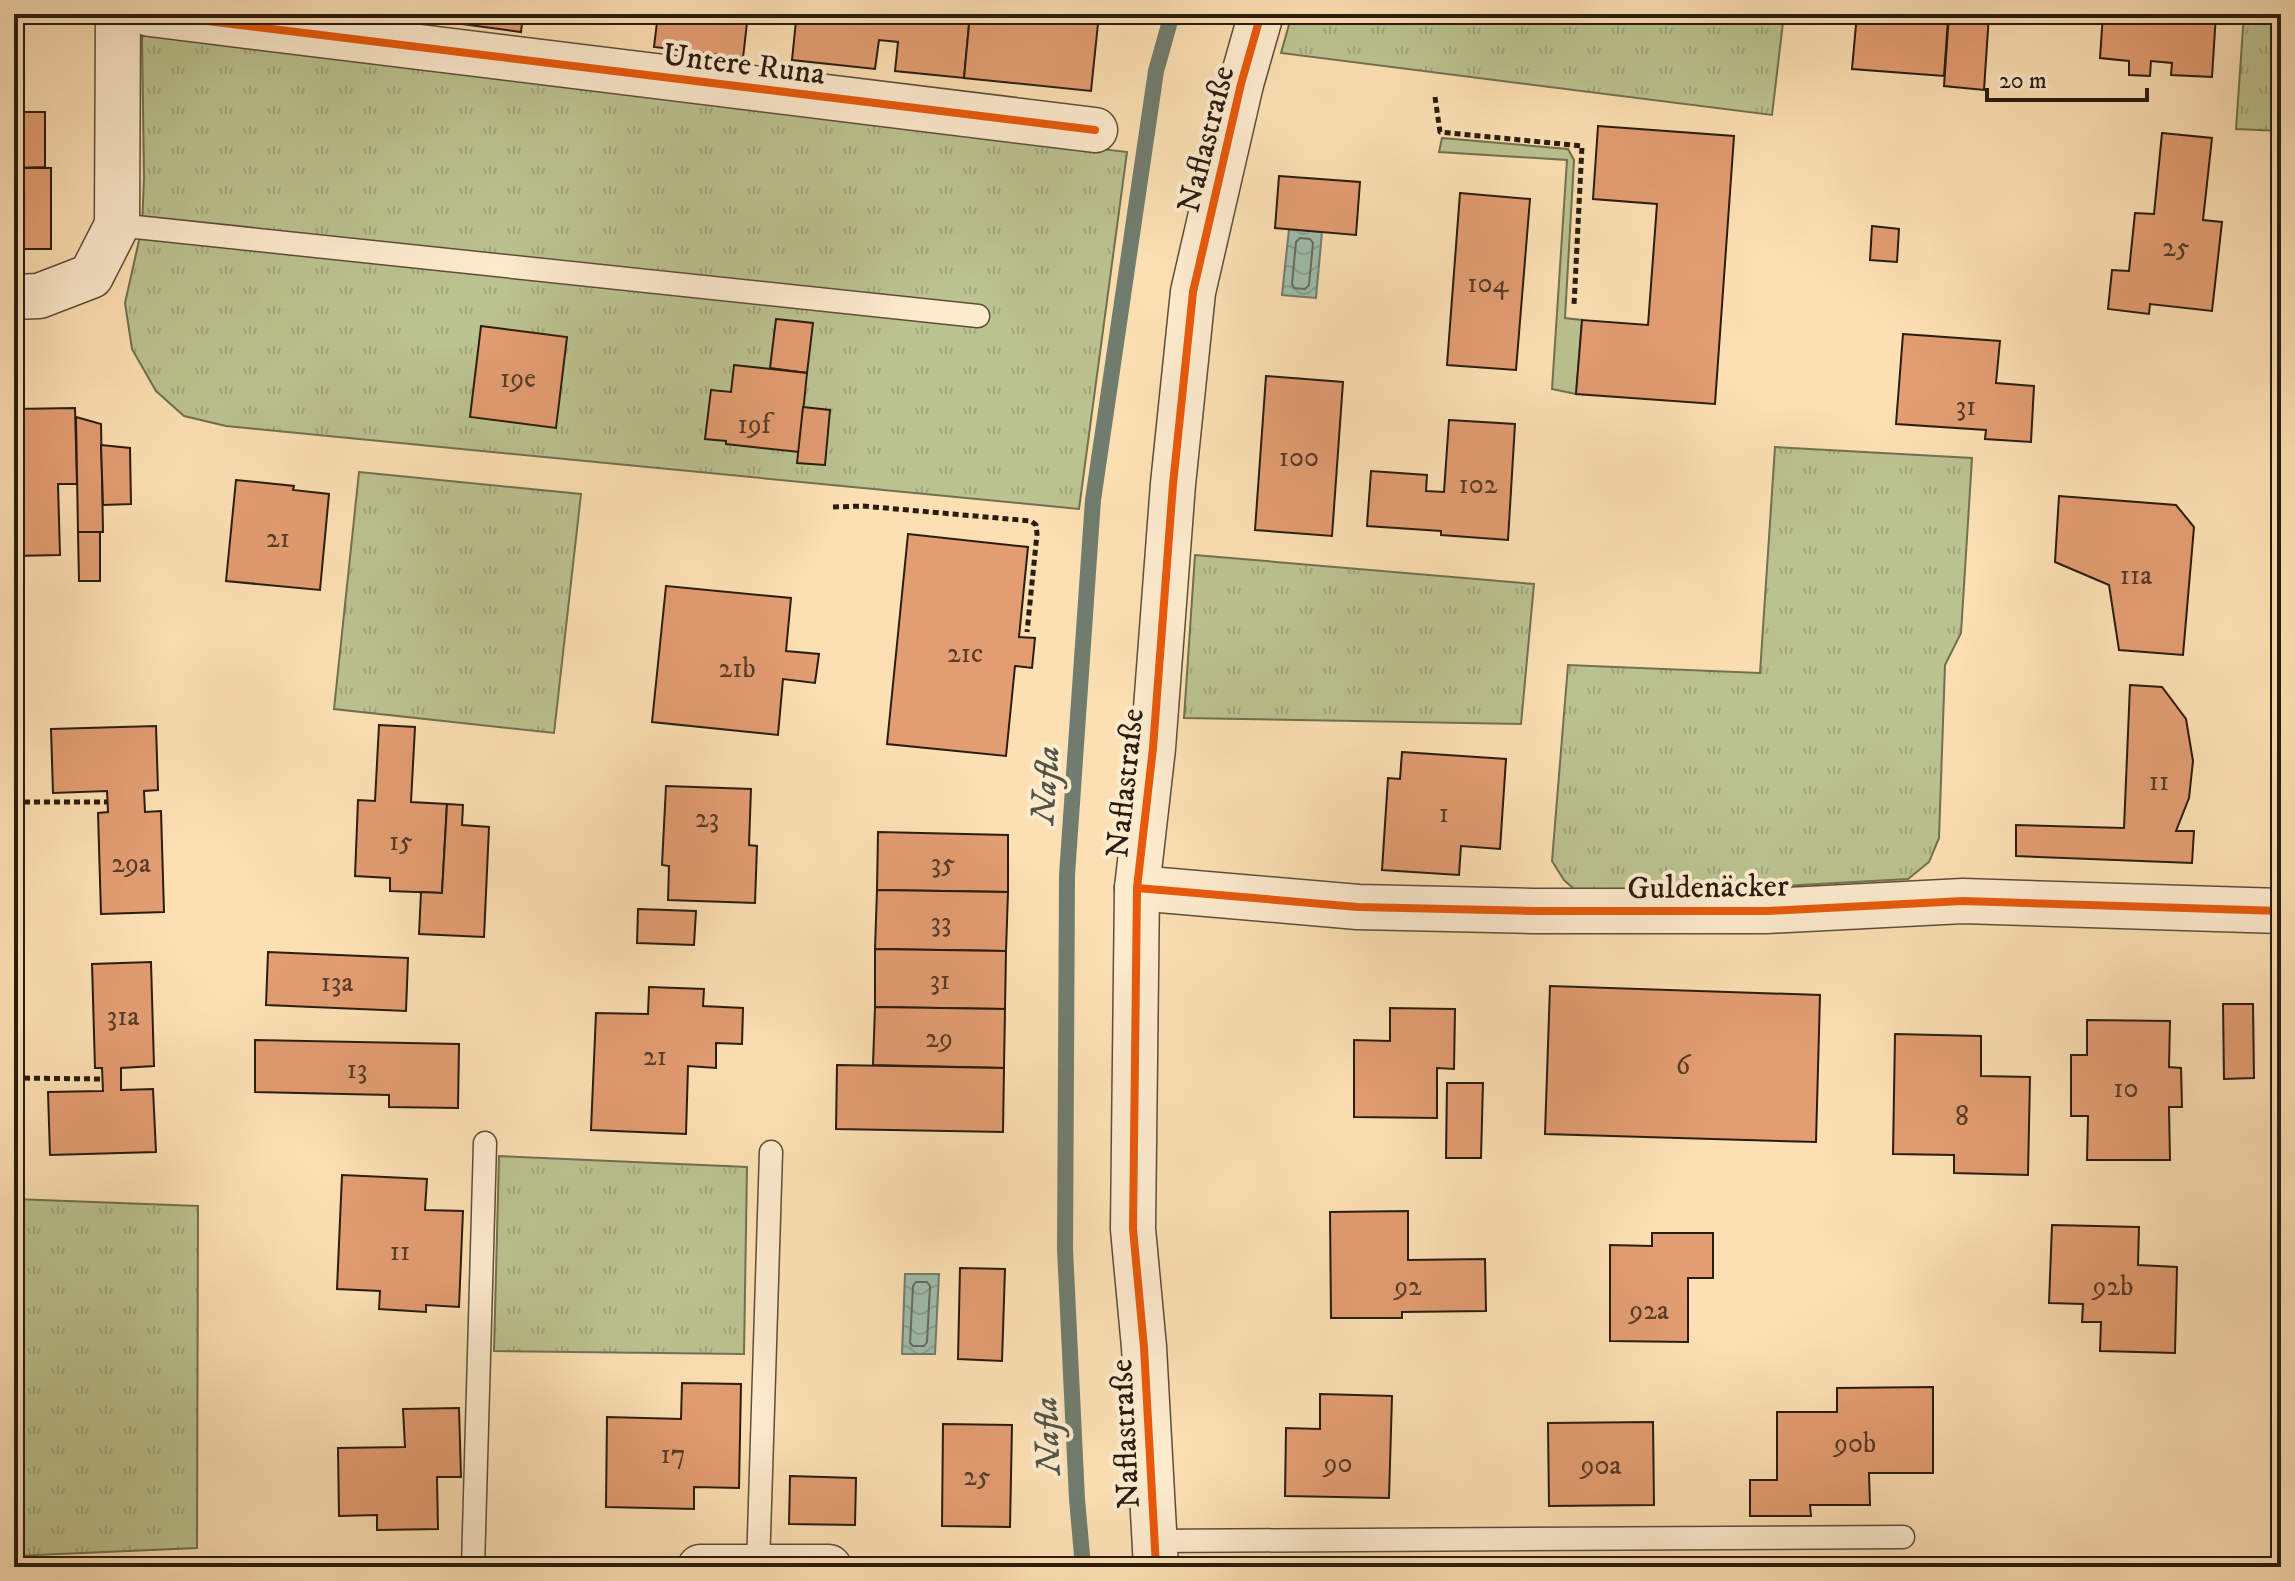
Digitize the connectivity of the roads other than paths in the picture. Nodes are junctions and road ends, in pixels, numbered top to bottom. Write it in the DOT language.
graph roads {
  1 [pos="118,14"];
  2 [pos="150,14"];
  3 [pos="1261,14"];
  4 [pos="1095,130"];
  5 [pos="117,225"];
  6 [pos="14,297"];
  7 [pos="978,316"];
  8 [pos="1137,888"];
  9 [pos="2281,911"];
  10 [pos="485,1143"];
  11 [pos="771,1152"];
  12 [pos="1903,1537"];
  13 [pos="1155,1554"];
  14 [pos="473,1567"];
  15 [pos="700,1567"];
  16 [pos="758,1567"];
  17 [pos="781,1567"];
  18 [pos="829,1567"];
  1 -- 5 [label="street"];
  2 -- 4 [label="street, Untere Runa"];
  3 -- 8 [label="street, Naflastraße"];
  5 -- 6 [label="street"];
  5 -- 7 [label="lane"];
  8 -- 9 [label="street, Guldenäcker"];
  8 -- 13 [label="street, Naflastraße"];
  10 -- 14 [label="lane"];
  11 -- 16 [label="lane"];
  12 -- 13 [label="lane"];
  15 -- 16 [label="street"];
  16 -- 17 [label="street"];
  17 -- 18 [label="street"];
}
